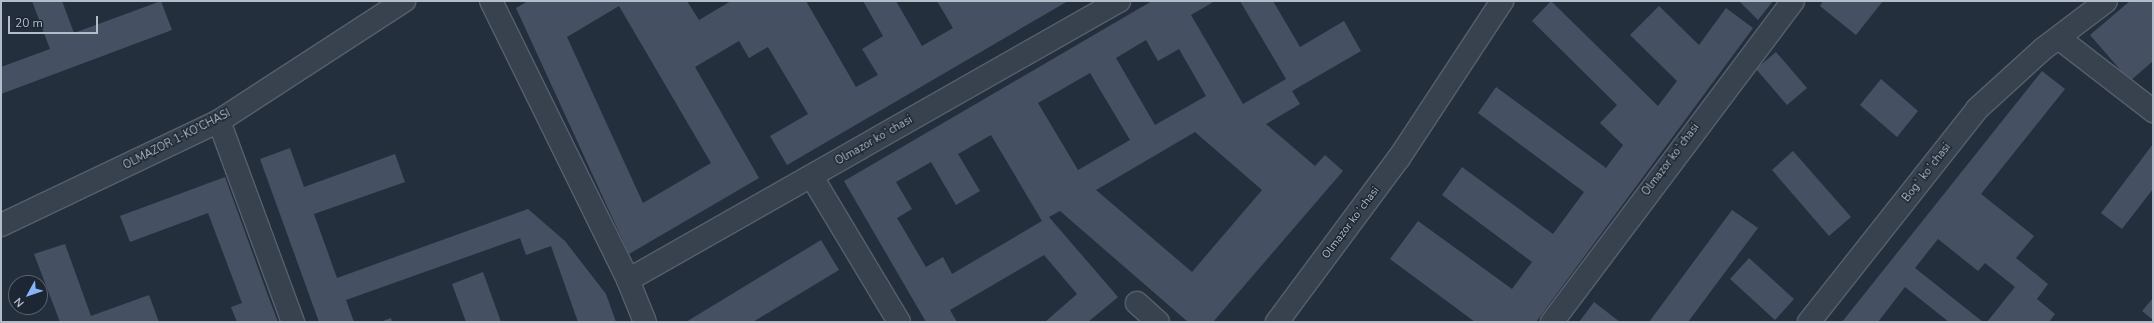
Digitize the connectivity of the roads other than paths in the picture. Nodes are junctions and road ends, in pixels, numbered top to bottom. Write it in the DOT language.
graph roads {
  1 [pos="404,1"];
  2 [pos="491,1"];
  3 [pos="1119,1"];
  4 [pos="1502,1"];
  5 [pos="1793,1"];
  6 [pos="2106,1"];
  7 [pos="2060,39"];
  8 [pos="2153,111"];
  9 [pos="219,121"];
  10 [pos="812,177"];
  11 [pos="1,225"];
  12 [pos="628,280"];
  13 [pos="1137,303"];
  14 [pos="293,322"];
  15 [pos="645,322"];
  16 [pos="899,322"];
  17 [pos="1158,322"];
  18 [pos="1277,322"];
  19 [pos="1552,322"];
  20 [pos="1809,322"];
  1 -- 9 [label="street, OLMAZOR 1-KO'CHASI"];
  2 -- 12 [label="street"];
  3 -- 10 [label="street, Olmazor koʻchasi"];
  4 -- 18 [label="street, Olmazor koʻchasi"];
  5 -- 19 [label="street, Olmazor koʻchasi"];
  6 -- 7 [label="street, Bogʻ koʻchasi"];
  7 -- 8 [label="street"];
  7 -- 20 [label="street, Bogʻ koʻchasi"];
  9 -- 11 [label="street, OLMAZOR 1-KO'CHASI"];
  9 -- 14 [label="street"];
  10 -- 12 [label="street, Olmazor koʻchasi"];
  10 -- 16 [label="street"];
  12 -- 15 [label="street"];
  13 -- 17 [label="street"];
}
